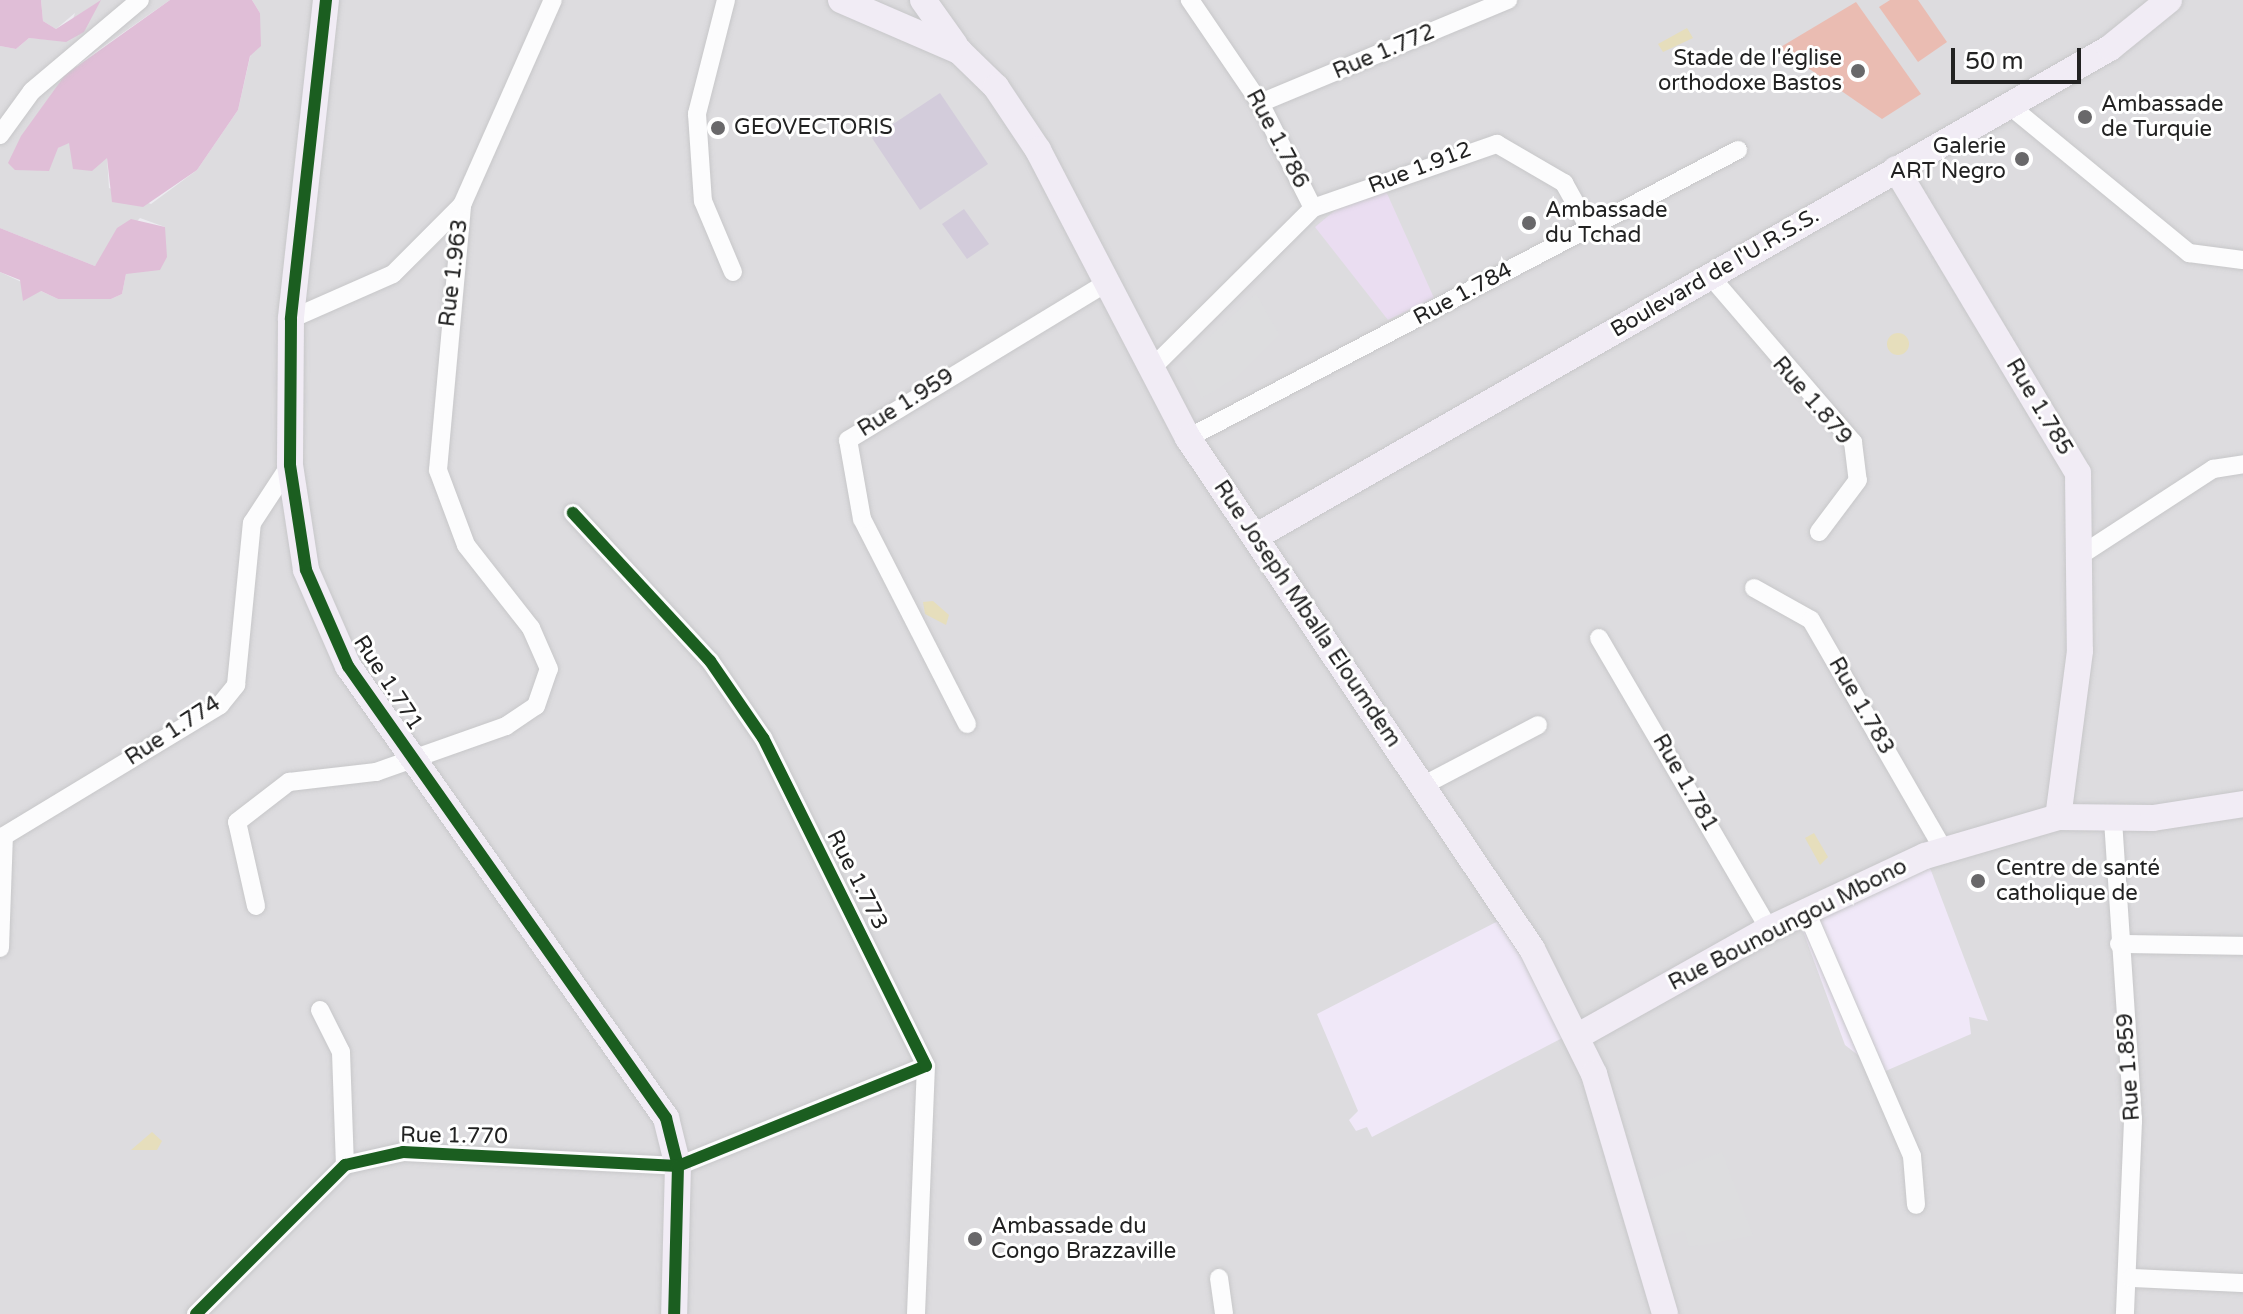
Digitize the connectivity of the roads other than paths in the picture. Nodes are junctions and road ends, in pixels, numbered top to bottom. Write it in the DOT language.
graph roads {
  1 [pos="140,0"];
  2 [pos="326,0"];
  3 [pos="553,0"];
  4 [pos="726,0"];
  5 [pos="843,0"];
  6 [pos="923,0"];
  7 [pos="1190,0"];
  8 [pos="1508,0"];
  9 [pos="2169,0"];
  10 [pos="894,9"];
  11 [pos="959,51"];
  12 [pos="1260,103"];
  13 [pos="2010,106"];
  14 [pos="0,135"];
  15 [pos="1738,150"];
  16 [pos="1896,169"];
  17 [pos="462,205"];
  18 [pos="1313,208"];
  19 [pos="1589,228"];
  20 [pos="2243,260"];
  21 [pos="733,272"];
  22 [pos="1711,277"];
  23 [pos="1109,281"];
  24 [pos="291,319"];
  25 [pos="1150,370"];
  26 [pos="1188,438"];
  27 [pos="2243,464"];
  28 [pos="290,465"];
  29 [pos="573,513"];
  30 [pos="1819,532"];
  31 [pos="1255,537"];
  32 [pos="2081,555"];
  33 [pos="1754,588"];
  34 [pos="1599,638"];
  35 [pos="967,724"];
  36 [pos="1538,725"];
  37 [pos="416,761"];
  38 [pos="1422,786"];
  39 [pos="2243,804"];
  40 [pos="2058,817"];
  41 [pos="2113,820"];
  42 [pos="2,838"];
  43 [pos="1944,850"];
  44 [pos="256,906"];
  45 [pos="1806,911"];
  46 [pos="1769,929"];
  47 [pos="2119,944"];
  48 [pos="2243,946"];
  49 [pos="0,948"];
  50 [pos="320,1010"];
  51 [pos="1578,1036"];
  52 [pos="926,1066"];
  53 [pos="345,1165"];
  54 [pos="678,1166"];
  55 [pos="1916,1205"];
  56 [pos="1219,1278"];
  57 [pos="2131,1278"];
  58 [pos="2243,1283"];
  59 [pos="916,1311"];
  60 [pos="196,1314"];
  61 [pos="674,1314"];
  62 [pos="1224,1314"];
  63 [pos="1665,1314"];
  64 [pos="2125,1314"];
  1 -- 14 [label="street"];
  2 -- 24 [label="street, Rue 1.771"];
  3 -- 17 [label="street, Rue 1.963"];
  4 -- 21 [label="street"];
  5 -- 10 [label="street, Rue Joseph Mballa Eloumdem"];
  6 -- 11 [label="street"];
  7 -- 12 [label="street, Rue 1.786"];
  8 -- 12 [label="street, Rue 1.772"];
  9 -- 13 [label="street, Boulevard de l'U.R.S.S."];
  10 -- 11 [label="street, Rue Joseph Mballa Eloumdem"];
  11 -- 23 [label="street, Rue Joseph Mballa Eloumdem"];
  12 -- 18 [label="street, Rue 1.786"];
  13 -- 16 [label="street, Boulevard de l'U.R.S.S."];
  13 -- 20 [label="street"];
  15 -- 19 [label="street, Rue 1.784"];
  16 -- 22 [label="street, Boulevard de l'U.R.S.S."];
  16 -- 32 [label="street, Rue 1.785"];
  17 -- 24 [label="street"];
  17 -- 37 [label="street, Rue 1.963"];
  18 -- 19 [label="street, Rue 1.912"];
  18 -- 25 [label="street, Rue 1.786"];
  19 -- 26 [label="street, Rue 1.784"];
  22 -- 30 [label="street, Rue 1.879"];
  22 -- 31 [label="street, Boulevard de l'U.R.S.S."];
  23 -- 25 [label="street, Rue Joseph Mballa Eloumdem"];
  23 -- 35 [label="street, Rue 1.959"];
  24 -- 28 [label="street, Rue 1.771"];
  25 -- 26 [label="street, Rue Joseph Mballa Eloumdem"];
  26 -- 31 [label="street, Rue Joseph Mballa Eloumdem"];
  27 -- 32 [label="street"];
  28 -- 37 [label="street, Rue 1.771"];
  28 -- 42 [label="street, Rue 1.774"];
  29 -- 52 [label="street, Rue 1.773"];
  31 -- 38 [label="street, Rue Joseph Mballa Eloumdem"];
  32 -- 40 [label="street, Rue 1.785"];
  33 -- 43 [label="street, Rue 1.783"];
  34 -- 46 [label="street, Rue 1.781"];
  36 -- 38 [label="street"];
  37 -- 44 [label="street"];
  37 -- 54 [label="street, Rue 1.771"];
  38 -- 51 [label="street, Rue Joseph Mballa Eloumdem"];
  39 -- 41 [label="street, Rue Bounoungou Mbono"];
  40 -- 41 [label="street, Rue Bounoungou Mbono"];
  40 -- 43 [label="street, Rue Bounoungou Mbono"];
  41 -- 47 [label="street, Rue 1.859"];
  42 -- 49 [label="street, Rue 1.774"];
  43 -- 45 [label="street, Rue Bounoungou Mbono"];
  45 -- 46 [label="street, Rue Bounoungou Mbono"];
  45 -- 55 [label="street"];
  46 -- 51 [label="street, Rue Bounoungou Mbono"];
  47 -- 48 [label="street"];
  47 -- 57 [label="street, Rue 1.859"];
  50 -- 53 [label="street"];
  51 -- 63 [label="street, Rue Joseph Mballa Eloumdem"];
  52 -- 54 [label="street"];
  52 -- 59 [label="street, Rue 1.773"];
  53 -- 54 [label="street, Rue 1.770"];
  53 -- 60 [label="street"];
  54 -- 61 [label="street, Rue 1.771"];
  56 -- 62 [label="street"];
  57 -- 58 [label="street"];
  57 -- 64 [label="street, Rue 1.859"];
}
